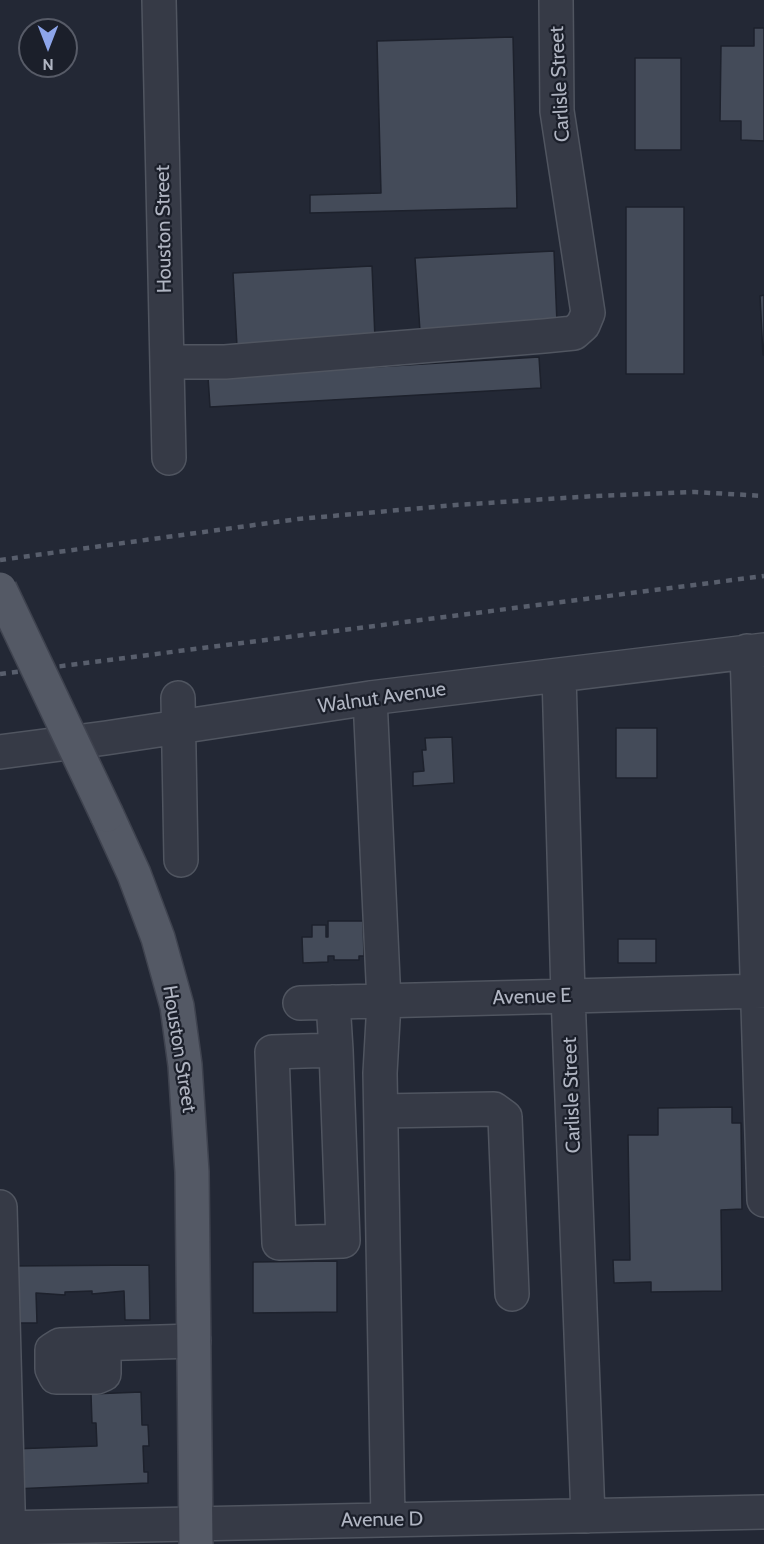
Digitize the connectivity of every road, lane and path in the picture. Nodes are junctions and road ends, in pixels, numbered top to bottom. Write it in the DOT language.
graph roads {
  1 [pos="159,0"];
  2 [pos="556,0"];
  3 [pos="166,362"];
  4 [pos="169,458"];
  5 [pos="0,589"];
  6 [pos="756,651"];
  7 [pos="559,675"];
  8 [pos="370,698"];
  9 [pos="179,713"];
  10 [pos="0,752"];
  11 [pos="181,860"];
  12 [pos="761,991"];
  13 [pos="568,995"];
  14 [pos="333,1002"];
  15 [pos="384,1002"];
  16 [pos="300,1003"];
  17 [pos="336,1050"];
  18 [pos="381,1111"];
  19 [pos="764,1200"];
  20 [pos="0,1207"];
  21 [pos="512,1294"];
  22 [pos="194,1341"];
  23 [pos="104,1344"];
  24 [pos="764,1512"];
  25 [pos="588,1516"];
  26 [pos="388,1520"];
  27 [pos="6,1533"];
  28 [pos="196,1534"];
  1 -- 3 [label="street, Houston Street"];
  2 -- 3 [label="street, Carlisle Street"];
  3 -- 4 [label="street, Houston Street"];
  5 -- 22 [label="main road, Houston Street, bridge"];
  6 -- 7 [label="street, Walnut Avenue"];
  6 -- 12 [label="street"];
  7 -- 8 [label="street, Walnut Avenue"];
  7 -- 13 [label="street, Carlisle Street"];
  8 -- 9 [label="street, Walnut Avenue"];
  8 -- 15 [label="street"];
  9 -- 10 [label="street, Walnut Avenue"];
  9 -- 11 [label="street"];
  12 -- 13 [label="street, Avenue E"];
  12 -- 19 [label="street"];
  13 -- 15 [label="street, Avenue E"];
  13 -- 25 [label="street, Carlisle Street"];
  14 -- 15 [label="street, Avenue E"];
  14 -- 16 [label="street, Avenue E"];
  14 -- 17 [label="street"];
  15 -- 18 [label="street"];
  17 -- 17 [label="street"];
  18 -- 21 [label="street"];
  18 -- 26 [label="street"];
  20 -- 27 [label="street"];
  22 -- 23 [label="street"];
  22 -- 28 [label="main road, Houston Street"];
  24 -- 25 [label="street, Avenue D"];
  25 -- 26 [label="street, Avenue D"];
  26 -- 28 [label="street, Avenue D"];
  27 -- 28 [label="street, Avenue D"];
}
